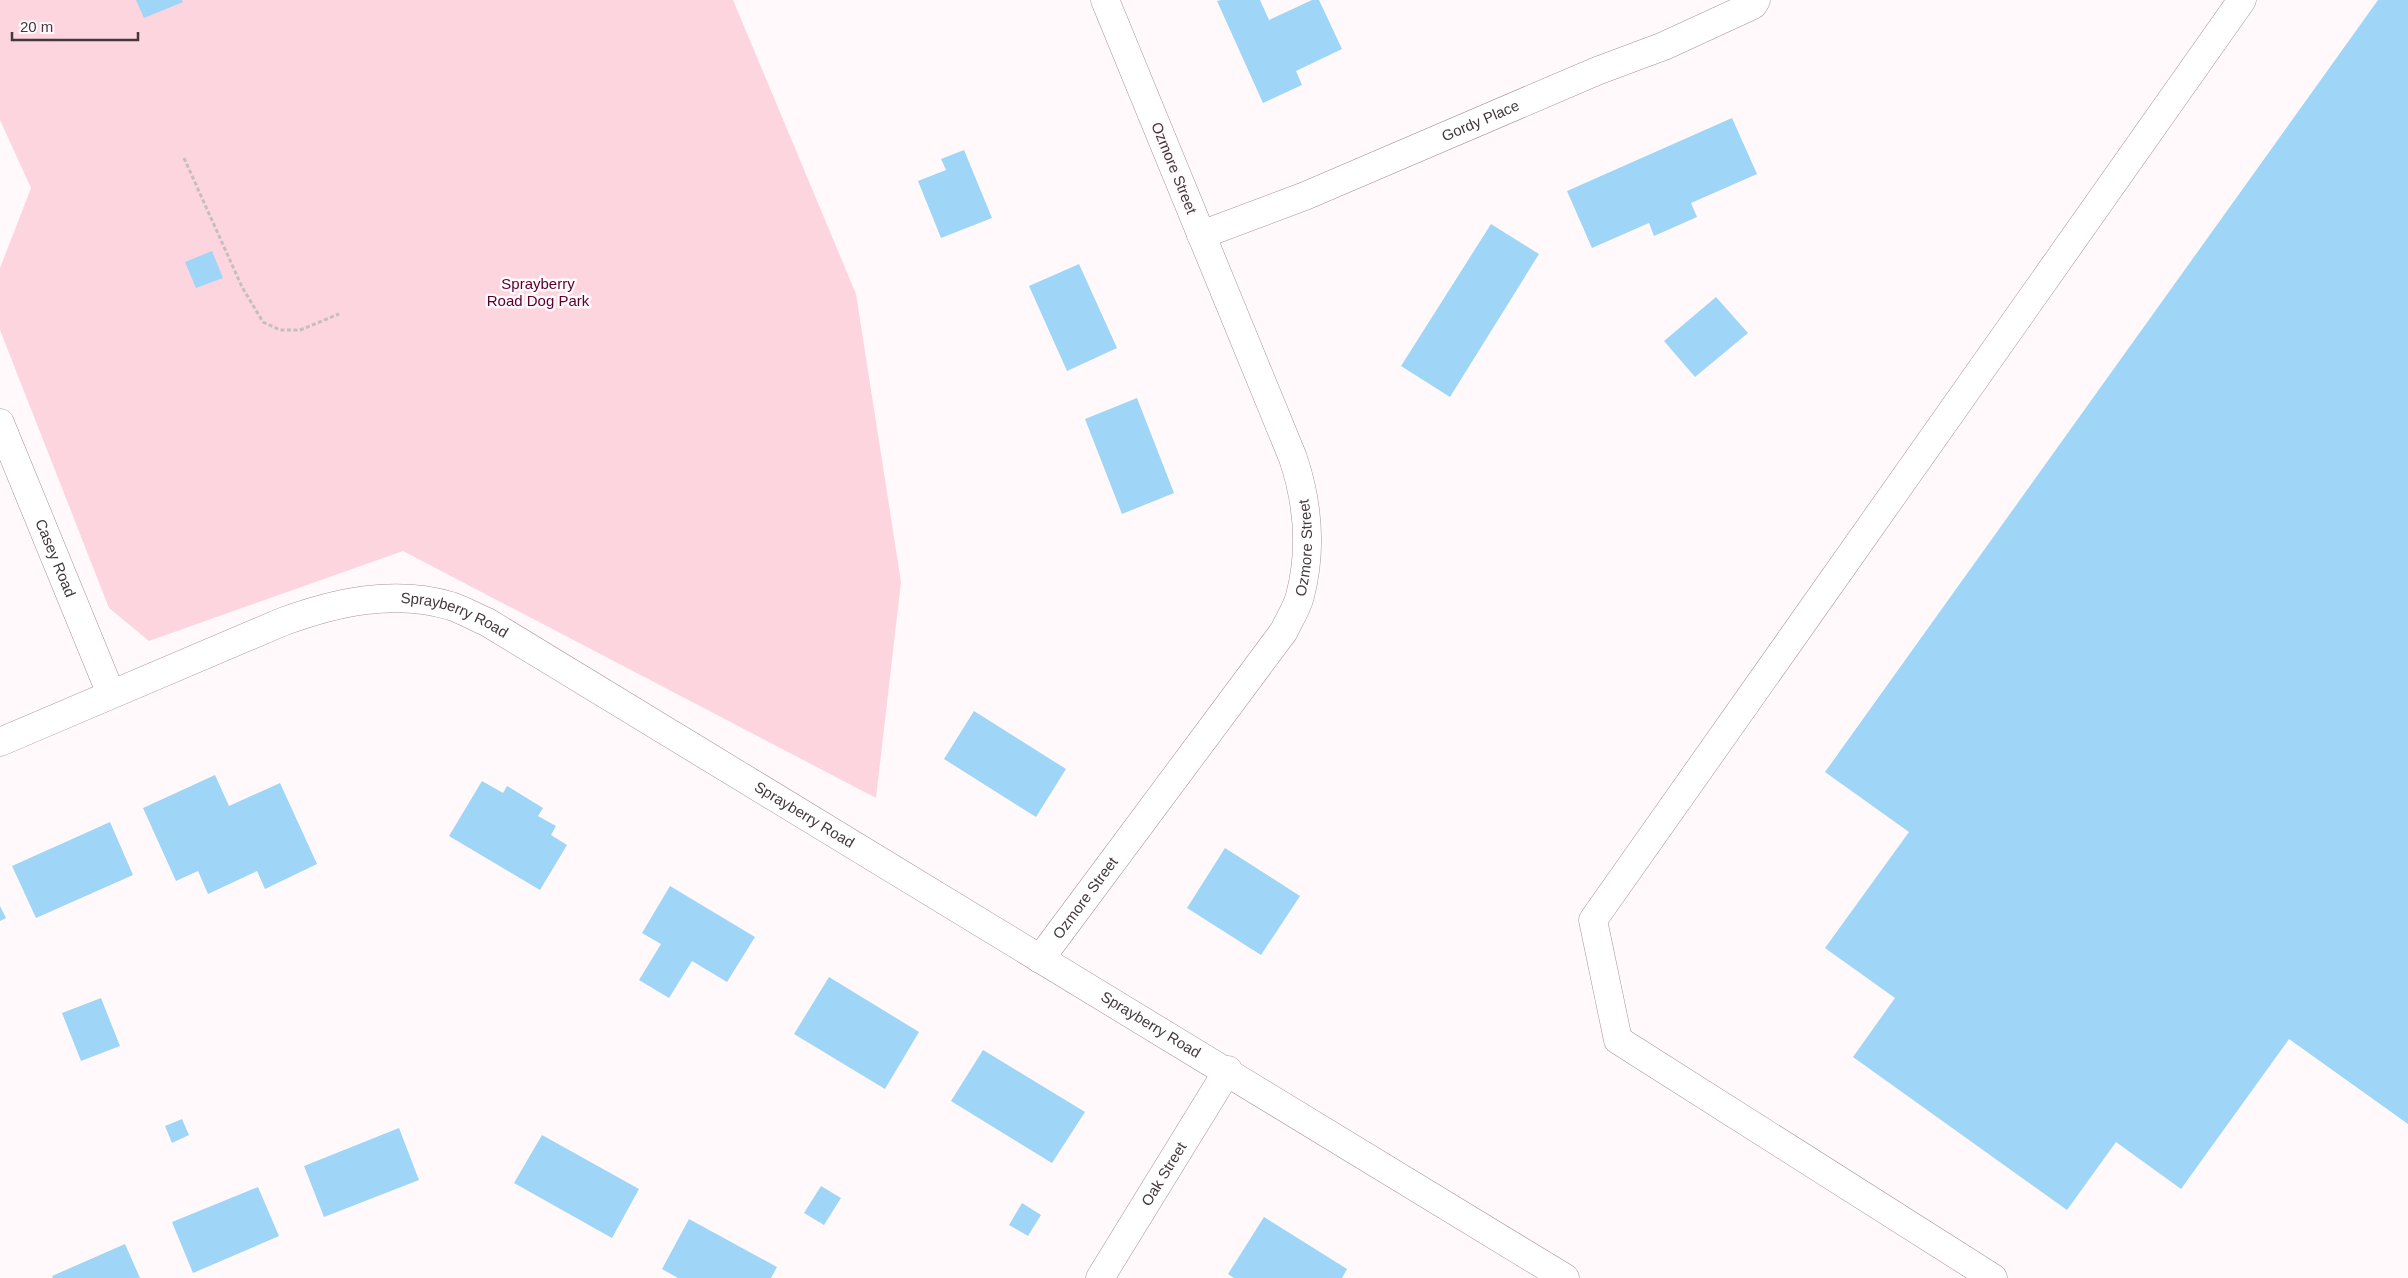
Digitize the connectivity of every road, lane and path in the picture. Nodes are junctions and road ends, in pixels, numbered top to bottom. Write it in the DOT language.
graph roads {
  1 [pos="1105,0"];
  2 [pos="1756,0"];
  3 [pos="2242,0"];
  4 [pos="184,158"];
  5 [pos="1201,234"];
  6 [pos="340,314"];
  7 [pos="0,423"];
  8 [pos="111,694"];
  9 [pos="0,742"];
  10 [pos="1040,959"];
  11 [pos="1228,1070"];
  12 [pos="1100,1278"];
  13 [pos="1565,1278"];
  14 [pos="1993,1278"];
  1 -- 5 [label="street, Ozmore Street"];
  2 -- 5 [label="street, Gordy Place"];
  3 -- 14 [label="street"];
  4 -- 6 [label="path"];
  5 -- 10 [label="street, Ozmore Street"];
  7 -- 8 [label="street, Casey Road"];
  8 -- 9 [label="street, Sprayberry Road"];
  8 -- 10 [label="street, Sprayberry Road"];
  10 -- 11 [label="street, Sprayberry Road"];
  11 -- 12 [label="street, Oak Street"];
  11 -- 13 [label="street, Sprayberry Road"];
}
